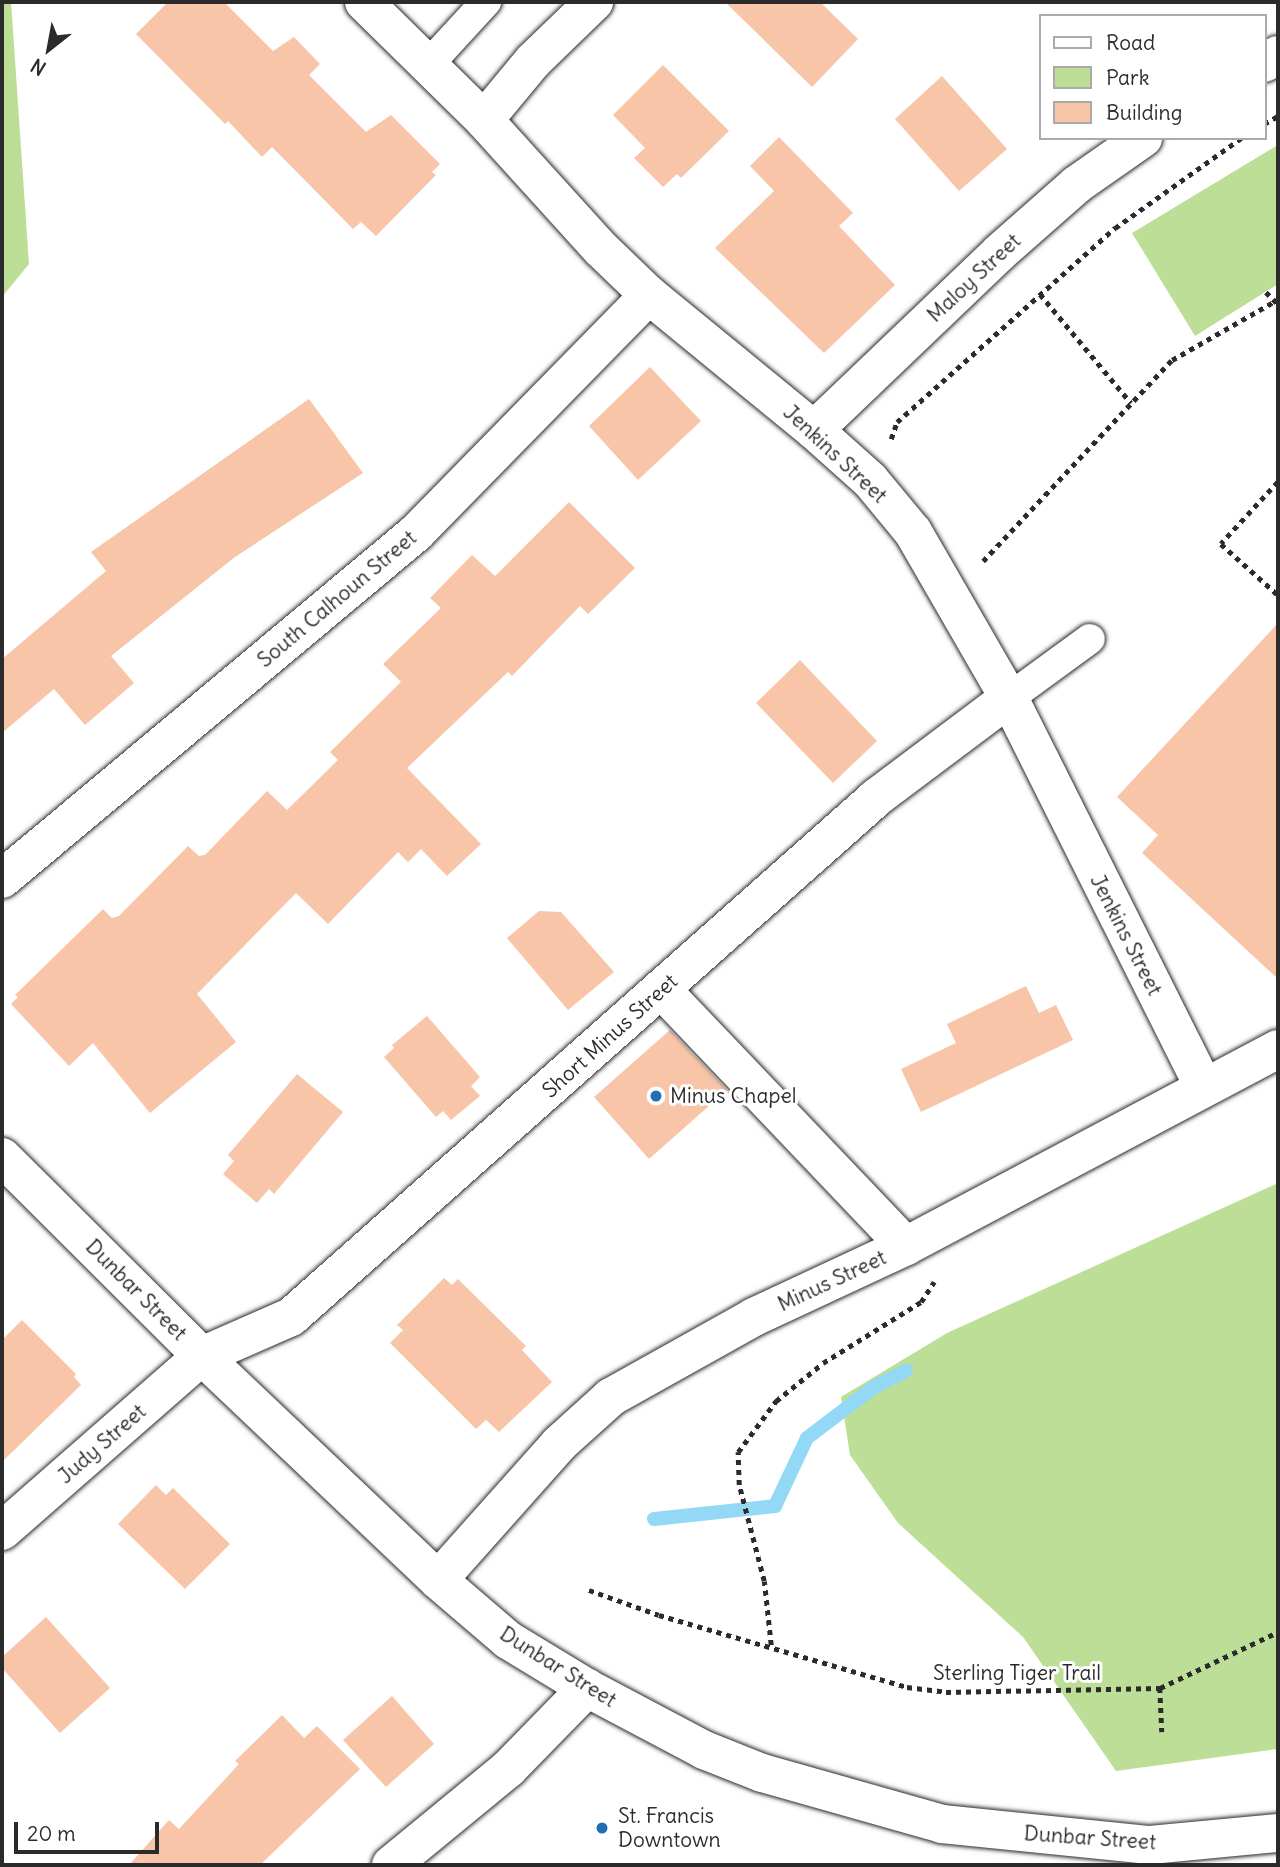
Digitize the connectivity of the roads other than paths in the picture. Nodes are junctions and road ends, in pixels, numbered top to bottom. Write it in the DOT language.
graph roads {
  1 [pos="364,2"];
  2 [pos="486,2"];
  3 [pos="594,2"];
  4 [pos="428,65"];
  5 [pos="484,120"];
  6 [pos="1140,140"];
  7 [pos="649,295"];
  8 [pos="814,430"];
  9 [pos="1090,639"];
  10 [pos="1009,698"];
  11 [pos="2,879"];
  12 [pos="661,989"];
  13 [pos="1278,1049"];
  14 [pos="1204,1087"];
  15 [pos="2,1157"];
  16 [pos="906,1246"];
  17 [pos="202,1356"];
  18 [pos="2,1531"];
  19 [pos="438,1580"];
  20 [pos="587,1688"];
  21 [pos="1278,1833"];
  22 [pos="390,1865"];
  1 -- 4 [label="street, Jenkins Street"];
  2 -- 4 [label="lane"];
  3 -- 5 [label="street"];
  4 -- 5 [label="street, Jenkins Street"];
  5 -- 7 [label="street, Jenkins Street"];
  6 -- 8 [label="street, Maloy Street"];
  7 -- 8 [label="street, Jenkins Street"];
  7 -- 11 [label="street, South Calhoun Street"];
  8 -- 10 [label="street, Jenkins Street"];
  9 -- 10 [label="lane"];
  10 -- 12 [label="street, Short Minus Street"];
  10 -- 14 [label="street, Jenkins Street"];
  12 -- 16 [label="street"];
  12 -- 17 [label="street, Short Minus Street"];
  13 -- 14 [label="street, Minus Street"];
  14 -- 16 [label="street, Minus Street"];
  15 -- 17 [label="street, Dunbar Street"];
  16 -- 19 [label="street, Minus Street"];
  17 -- 18 [label="street, Judy Street"];
  17 -- 19 [label="street, Dunbar Street"];
  19 -- 20 [label="street, Dunbar Street"];
  20 -- 21 [label="street, Dunbar Street"];
  20 -- 22 [label="street"];
}
